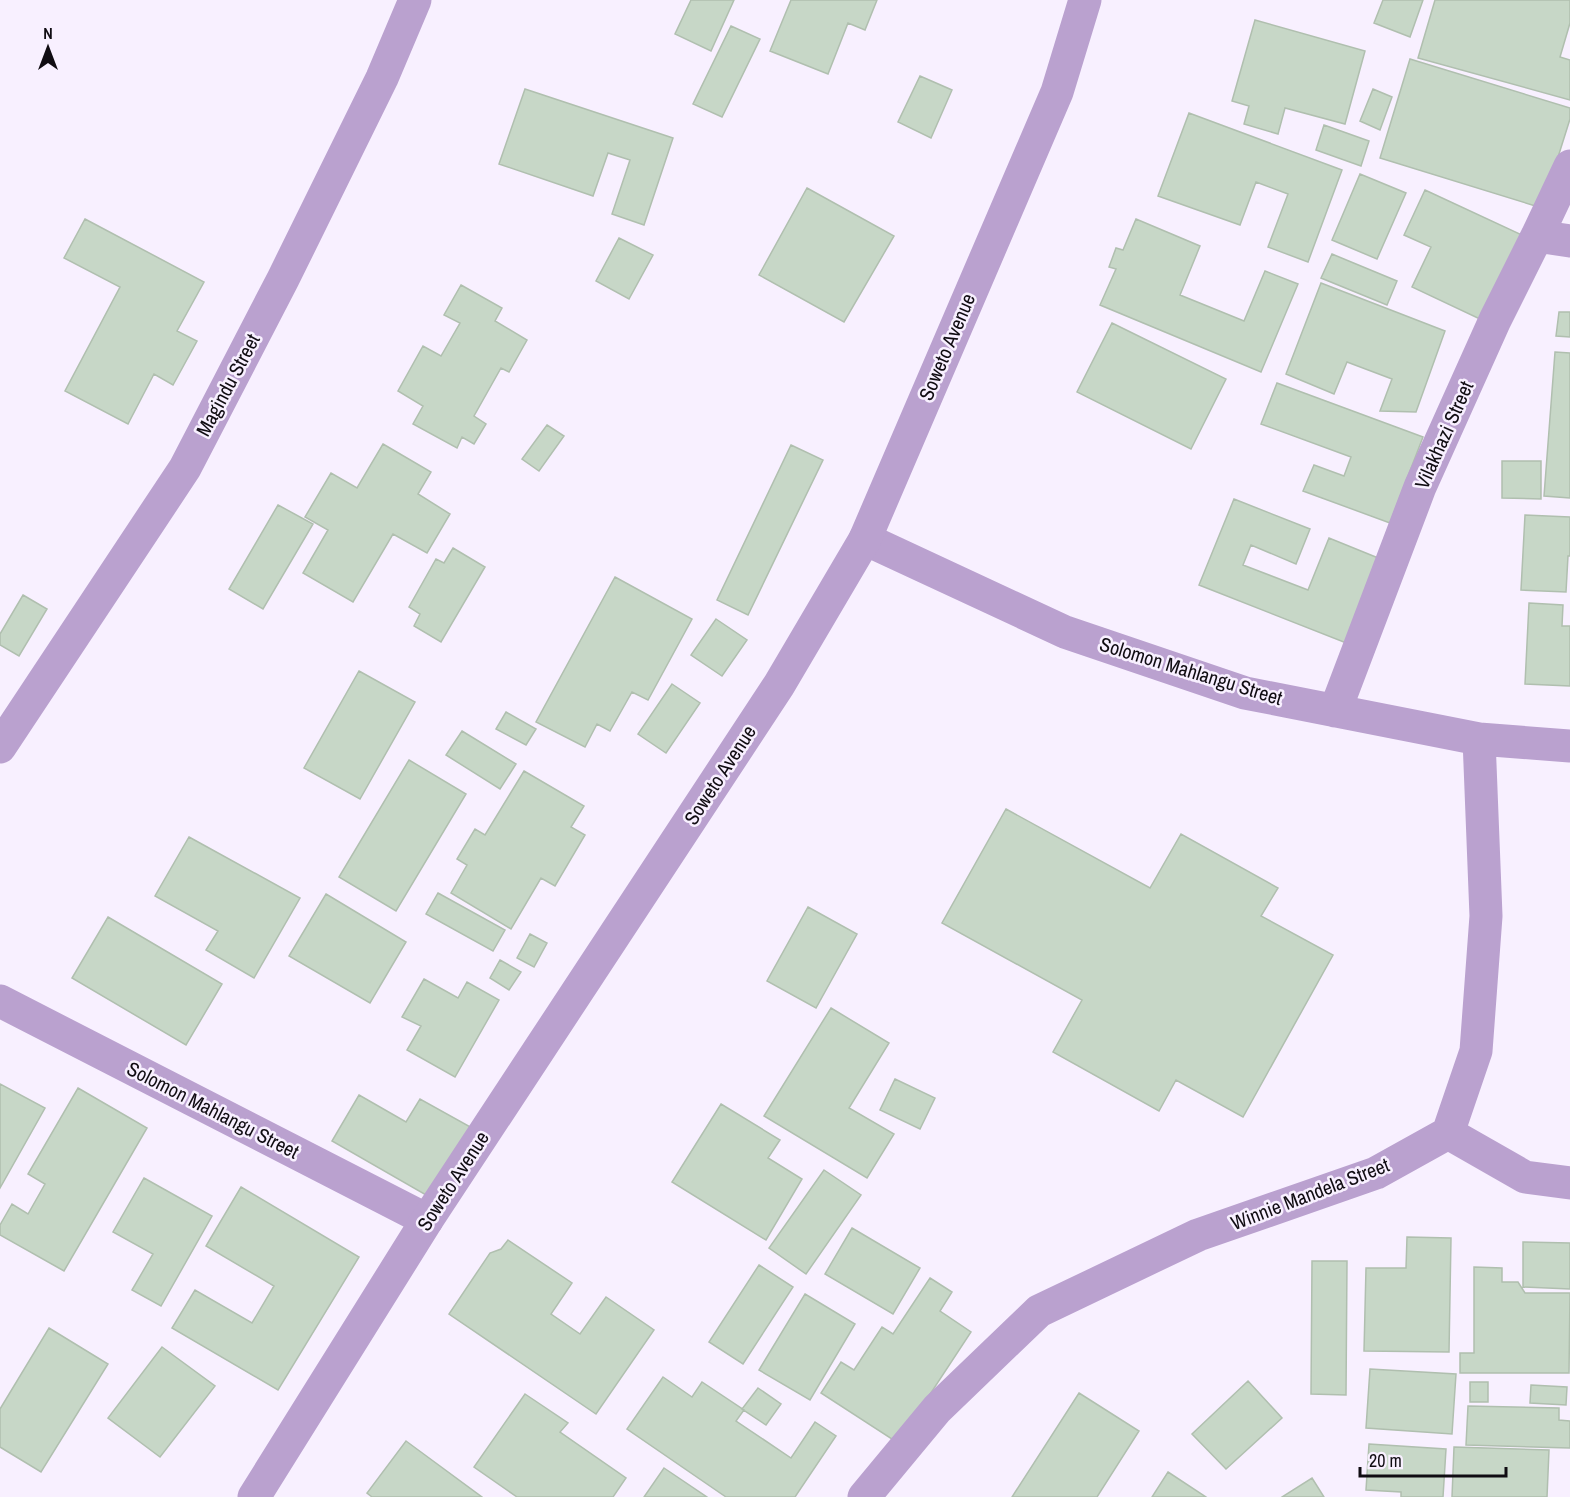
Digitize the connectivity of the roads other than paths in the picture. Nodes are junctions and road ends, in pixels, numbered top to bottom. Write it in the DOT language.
graph roads {
  1 [pos="415,0"];
  2 [pos="1084,0"];
  3 [pos="1570,166"];
  4 [pos="1538,236"];
  5 [pos="1570,242"];
  6 [pos="866,539"];
  7 [pos="1335,711"];
  8 [pos="1479,739"];
  9 [pos="1570,746"];
  10 [pos="0,747"];
  11 [pos="0,1001"];
  12 [pos="1448,1132"];
  13 [pos="1570,1183"];
  14 [pos="427,1220"];
  15 [pos="254,1497"];
  16 [pos="864,1497"];
  1 -- 10 [label="street, Magindu Street"];
  2 -- 6 [label="street, Soweto Avenue"];
  3 -- 4 [label="street, Vilakhazi Street"];
  4 -- 5 [label="street"];
  4 -- 7 [label="street, Vilakhazi Street"];
  6 -- 7 [label="street, Solomon Mahlangu Street"];
  6 -- 14 [label="street, Soweto Avenue"];
  7 -- 8 [label="street, Solomon Mahlangu Street"];
  8 -- 9 [label="street, Solomon Mahlangu Street"];
  8 -- 12 [label="street"];
  11 -- 14 [label="street, Solomon Mahlangu Street"];
  12 -- 13 [label="street"];
  12 -- 16 [label="street, Winnie Mandela Street"];
  14 -- 15 [label="street, Soweto Avenue"];
}
